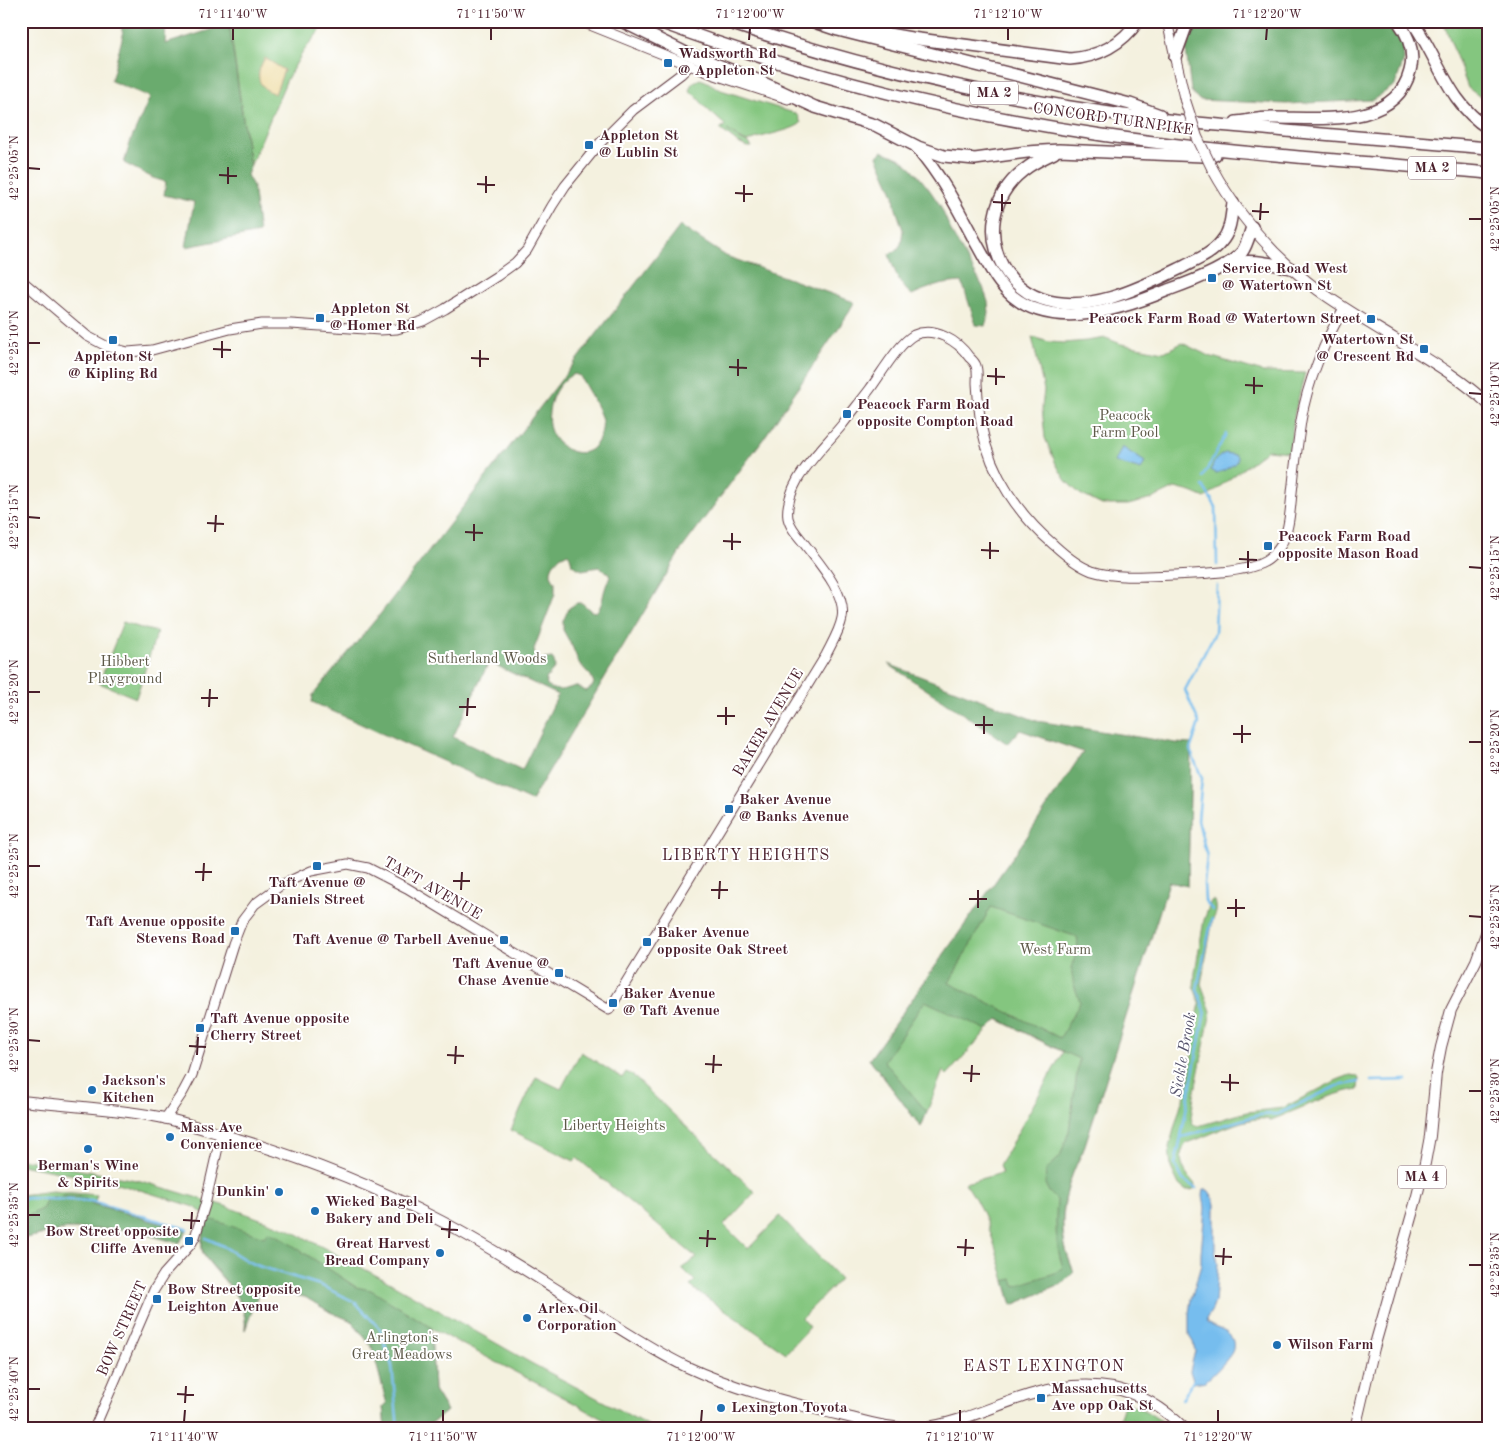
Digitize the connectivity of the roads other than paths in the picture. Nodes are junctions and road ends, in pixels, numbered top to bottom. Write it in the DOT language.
graph roads {
  1 [pos="580,21"];
  2 [pos="621,21"];
  3 [pos="657,21"];
  4 [pos="724,21"];
  5 [pos="1138,21"];
  6 [pos="1166,21"];
  7 [pos="1188,21"];
  8 [pos="1398,21"];
  9 [pos="1412,21"];
  10 [pos="812,22"];
  11 [pos="1175,57"];
  12 [pos="690,65"];
  13 [pos="814,106"];
  14 [pos="1179,122"];
  15 [pos="1215,125"];
  16 [pos="1488,128"];
  17 [pos="914,145"];
  18 [pos="1488,148"];
  19 [pos="1058,150"];
  20 [pos="1250,152"];
  21 [pos="1488,173"];
  22 [pos="1233,203"];
  23 [pos="1252,227"];
  24 [pos="1225,264"];
  25 [pos="1291,268"];
  26 [pos="21,280"];
  27 [pos="1344,308"];
  28 [pos="1488,404"];
  29 [pos="1488,928"];
  30 [pos="609,1010"];
  31 [pos="21,1101"];
  32 [pos="166,1118"];
  33 [pos="221,1134"];
  34 [pos="94,1429"];
  35 [pos="1185,1429"];
  36 [pos="1355,1429"];
  1 -- 12 [label="street"];
  2 -- 13 [label="highway"];
  3 -- 20 [label="highway, CONCORD TURNPIKE / MA 2"];
  4 -- 14 [label="highway, CONCORD TURNPIKE / MA 2"];
  5 -- 10 [label="highway"];
  6 -- 11 [label="street"];
  7 -- 11 [label="highway"];
  8 -- 15 [label="highway"];
  9 -- 16 [label="highway"];
  10 -- 14 [label="highway"];
  11 -- 22 [label="main road, bridge"];
  12 -- 13 [label="street"];
  12 -- 26 [label="street"];
  13 -- 17 [label="highway"];
  14 -- 15 [label="highway, MA 2"];
  15 -- 18 [label="highway, CONCORD TURNPIKE / MA 2"];
  17 -- 19 [label="highway"];
  17 -- 24 [label="highway"];
  19 -- 20 [label="highway"];
  19 -- 22 [label="highway"];
  20 -- 21 [label="highway, CONCORD TURNPIKE / MA 2"];
  22 -- 23 [label="main road"];
  23 -- 24 [label="highway"];
  23 -- 25 [label="main road"];
  24 -- 25 [label="highway"];
  25 -- 27 [label="main road"];
  27 -- 28 [label="main road"];
  27 -- 30 [label="street, BAKER AVENUE"];
  29 -- 36 [label="main road, MA 4"];
  30 -- 32 [label="street, TAFT AVENUE"];
  31 -- 32 [label="main road"];
  32 -- 33 [label="main road"];
  33 -- 34 [label="street, BOW STREET"];
  33 -- 35 [label="main road"];
}
